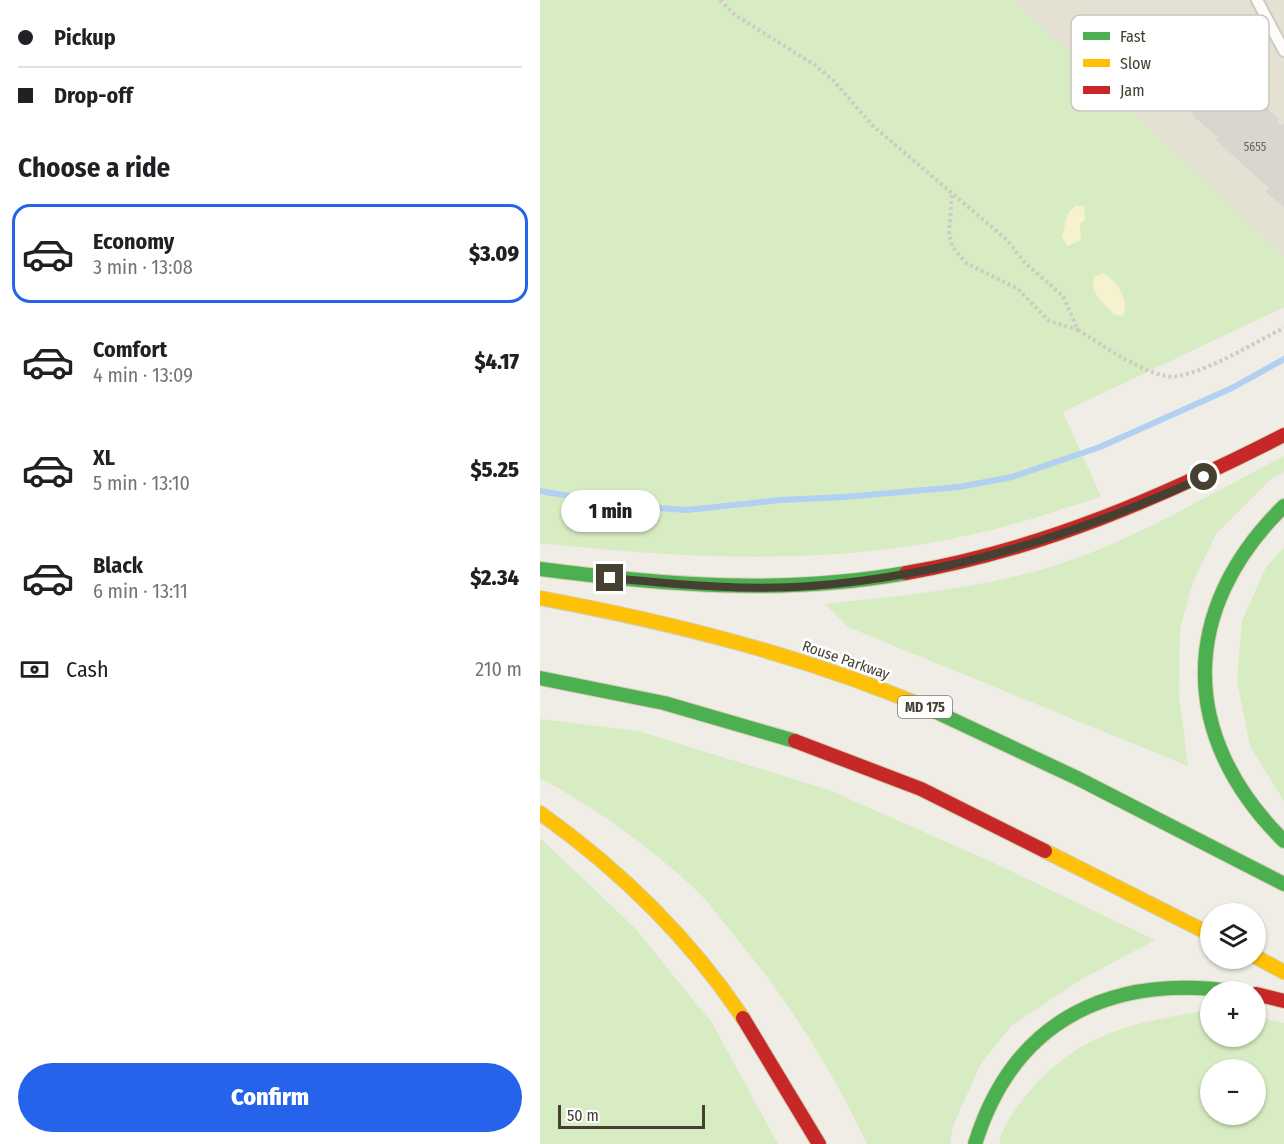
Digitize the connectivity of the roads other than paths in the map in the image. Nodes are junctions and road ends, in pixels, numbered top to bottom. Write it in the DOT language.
graph roads {
  1 [pos="1257,0"];
  2 [pos="1265,15"];
  3 [pos="1269,23"];
  4 [pos="1284,51"];
  5 [pos="1284,435"];
  6 [pos="1284,506"];
  7 [pos="540,569"];
  8 [pos="540,598"];
  9 [pos="540,678"];
  10 [pos="540,813"];
  11 [pos="1284,841"];
  12 [pos="1284,884"];
  13 [pos="1200,929"];
  14 [pos="1266,962"];
  15 [pos="1284,972"];
  16 [pos="1200,988"];
  17 [pos="1266,996"];
  18 [pos="1284,1001"];
  19 [pos="819,1144"];
  20 [pos="975,1144"];
  1 -- 2 [label="lane"];
  3 -- 4 [label="lane"];
  5 -- 7 [label="main road"];
  6 -- 11 [label="main road"];
  8 -- 12 [label="main road, Rouse Parkway / MD 175"];
  9 -- 13 [label="main road"];
  10 -- 19 [label="main road"];
  14 -- 15 [label="main road"];
  16 -- 20 [label="main road"];
  17 -- 18 [label="main road"];
}
